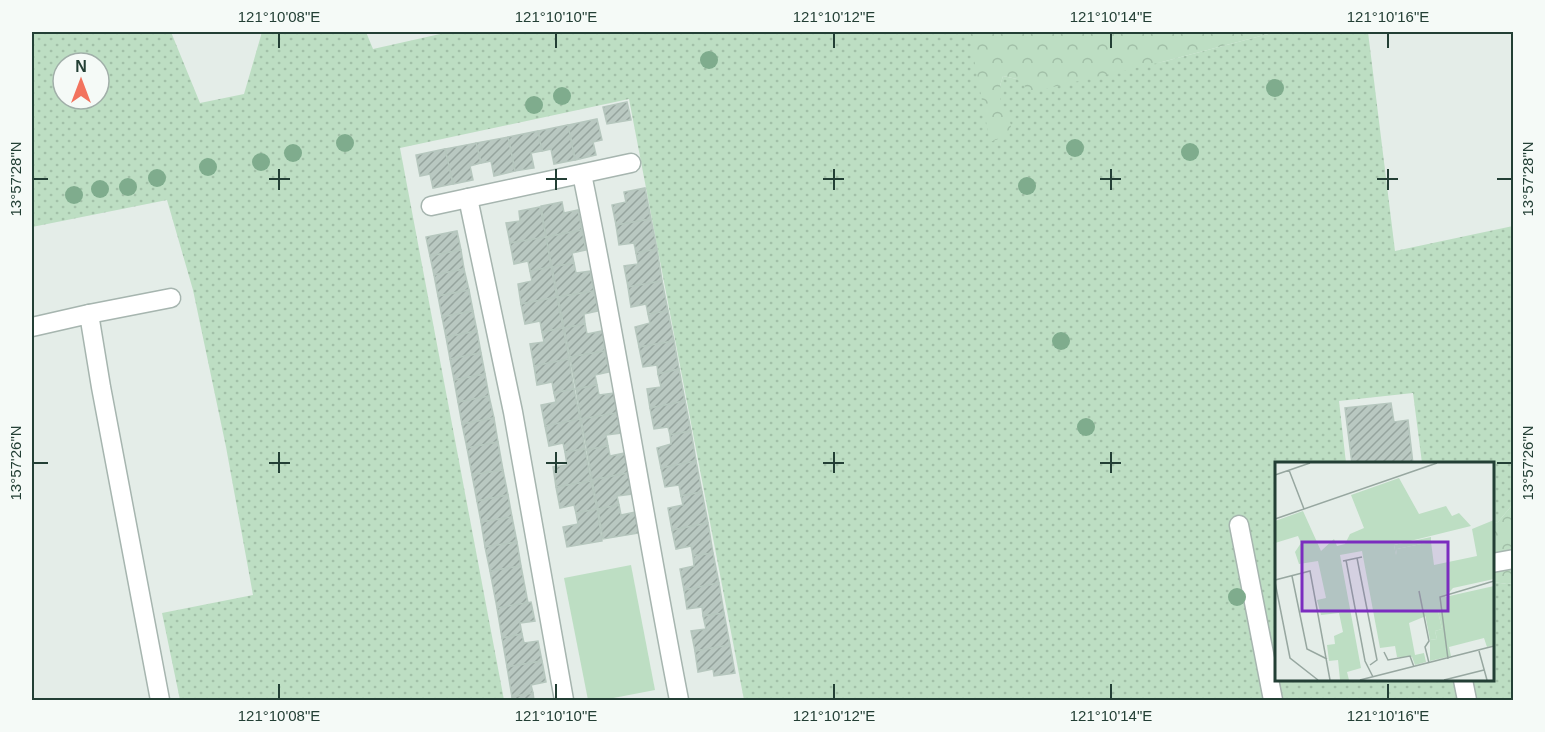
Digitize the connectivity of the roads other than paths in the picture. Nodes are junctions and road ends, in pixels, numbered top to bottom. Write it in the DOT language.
graph roads {
  1 [pos="631,163"];
  2 [pos="582,174"];
  3 [pos="468,198"];
  4 [pos="430,206"];
  5 [pos="171,298"];
  6 [pos="89,314"];
  7 [pos="32,327"];
  8 [pos="1239,525"];
  9 [pos="1514,559"];
  10 [pos="1494,563"];
  11 [pos="1463,681"];
  12 [pos="160,700"];
  13 [pos="564,700"];
  14 [pos="679,700"];
  15 [pos="1273,700"];
  16 [pos="1467,700"];
  1 -- 2 [label="street"];
  2 -- 3 [label="street"];
  2 -- 14 [label="street"];
  3 -- 4 [label="street"];
  3 -- 13 [label="street"];
  5 -- 6 [label="street"];
  6 -- 7 [label="street"];
  6 -- 12 [label="street"];
  8 -- 15 [label="street"];
  9 -- 10 [label="street"];
  11 -- 16 [label="street"];
}
